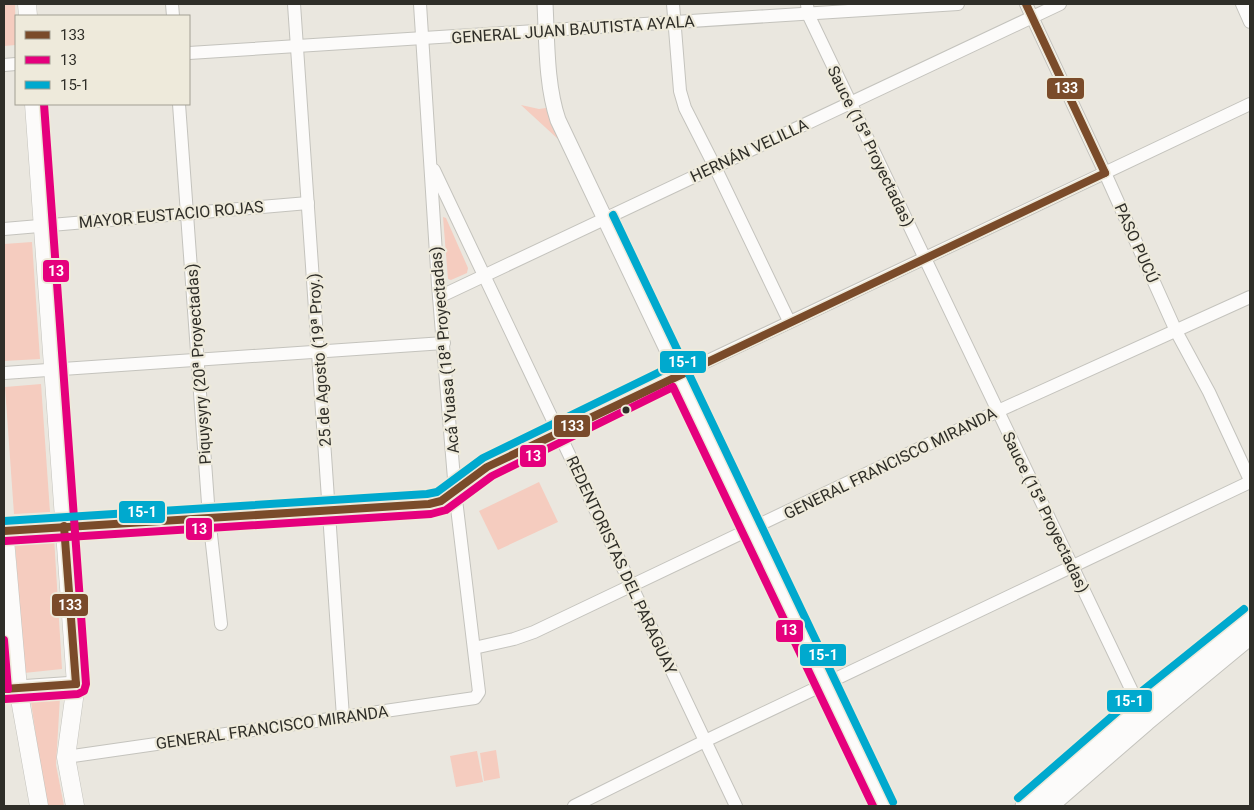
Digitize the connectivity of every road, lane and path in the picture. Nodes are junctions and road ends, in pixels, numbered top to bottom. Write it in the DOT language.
graph roads {
  1 [pos="294,4"];
  2 [pos="420,4"];
  3 [pos="545,4"];
  4 [pos="673,4"];
  5 [pos="936,4"];
  6 [pos="958,4"];
  7 [pos="1026,4"];
  8 [pos="1060,4"];
  9 [pos="1242,4"];
  10 [pos="807,9"];
  11 [pos="1031,17"];
  12 [pos="674,22"];
  13 [pos="1250,22"];
  14 [pos="546,30"];
  15 [pos="422,38"];
  16 [pos="297,46"];
  17 [pos="190,53"];
  18 [pos="850,102"];
  19 [pos="1250,104"];
  20 [pos="34,105"];
  21 [pos="179,105"];
  22 [pos="430,162"];
  23 [pos="715,167"];
  24 [pos="1105,172"];
  25 [pos="308,202"];
  26 [pos="187,213"];
  27 [pos="604,219"];
  28 [pos="43,226"];
  29 [pos="4,229"];
  30 [pos="924,258"];
  31 [pos="484,276"];
  32 [pos="439,297"];
  33 [pos="1250,297"];
  34 [pos="790,322"];
  35 [pos="1176,331"];
  36 [pos="444,343"];
  37 [pos="318,351"];
  38 [pos="198,360"];
  39 [pos="53,370"];
  40 [pos="4,373"];
  41 [pos="678,374"];
  42 [pos="998,411"];
  43 [pos="558,432"];
  44 [pos="1250,481"];
  45 [pos="455,491"];
  46 [pos="329,509"];
  47 [pos="210,517"];
  48 [pos="64,526"];
  49 [pos="752,529"];
  50 [pos="4,530"];
  51 [pos="1072,567"];
  52 [pos="632,587"];
  53 [pos="1250,616"];
  54 [pos="221,624"];
  55 [pos="1250,635"];
  56 [pos="474,648"];
  57 [pos="76,684"];
  58 [pos="826,684"];
  59 [pos="11,688"];
  60 [pos="478,696"];
  61 [pos="1142,714"];
  62 [pos="343,717"];
  63 [pos="705,741"];
  64 [pos="66,757"];
  65 [pos="39,806"];
  66 [pos="75,806"];
  67 [pos="574,806"];
  68 [pos="736,806"];
  69 [pos="884,806"];
  70 [pos="1025,806"];
  71 [pos="1048,806"];
  1 -- 16 [label="street, 25 de Agosto (19ª Proy.)"];
  2 -- 15 [label="street, Acá Yuasa (18ª Proyectadas)"];
  3 -- 14 [label="street"];
  4 -- 12 [label="street"];
  5 -- 6 [label="street, GENERAL JUAN BAUTISTA AYALA"];
  5 -- 10 [label="street, GENERAL JUAN BAUTISTA AYALA"];
  7 -- 11 [label="street, PASO PUCÚ"];
  8 -- 11 [label="street, HERNÁN VELILLA"];
  9 -- 13 [label="street"];
  10 -- 12 [label="street, GENERAL JUAN BAUTISTA AYALA"];
  10 -- 18 [label="street, Sauce (15ª Proyectadas)"];
  11 -- 18 [label="street, HERNÁN VELILLA"];
  11 -- 24 [label="street, PASO PUCÚ"];
  12 -- 14 [label="street, GENERAL JUAN BAUTISTA AYALA"];
  12 -- 23 [label="street"];
  14 -- 15 [label="street, GENERAL JUAN BAUTISTA AYALA"];
  14 -- 27 [label="street"];
  15 -- 16 [label="street, GENERAL JUAN BAUTISTA AYALA"];
  15 -- 22 [label="street, Acá Yuasa (18ª Proyectadas)"];
  16 -- 17 [label="street, GENERAL JUAN BAUTISTA AYALA"];
  16 -- 25 [label="street, 25 de Agosto (19ª Proy.)"];
  18 -- 23 [label="street, HERNÁN VELILLA"];
  18 -- 30 [label="street, Sauce (15ª Proyectadas)"];
  19 -- 24 [label="street"];
  20 -- 28 [label="main road"];
  21 -- 26 [label="street, Piquysyry (20ª Proyectadas)"];
  22 -- 31 [label="street, REDENTORISTAS DEL PARAGUAY"];
  22 -- 32 [label="street, Acá Yuasa (18ª Proyectadas)"];
  23 -- 27 [label="street, HERNÁN VELILLA"];
  23 -- 34 [label="street"];
  24 -- 30 [label="street"];
  24 -- 35 [label="street, PASO PUCÚ"];
  25 -- 26 [label="street, MAYOR EUSTACIO ROJAS"];
  25 -- 37 [label="street, 25 de Agosto (19ª Proy.)"];
  26 -- 28 [label="street, MAYOR EUSTACIO ROJAS"];
  26 -- 38 [label="street, Piquysyry (20ª Proyectadas)"];
  27 -- 31 [label="street, HERNÁN VELILLA"];
  27 -- 41 [label="street"];
  28 -- 29 [label="street, MAYOR EUSTACIO ROJAS"];
  28 -- 39 [label="main road"];
  30 -- 34 [label="street"];
  30 -- 42 [label="street, Sauce (15ª Proyectadas)"];
  31 -- 32 [label="street, HERNÁN VELILLA"];
  31 -- 43 [label="street, REDENTORISTAS DEL PARAGUAY"];
  32 -- 36 [label="street, Acá Yuasa (18ª Proyectadas)"];
  33 -- 35 [label="street, GENERAL FRANCISCO MIRANDA"];
  34 -- 41 [label="street"];
  35 -- 42 [label="street, GENERAL FRANCISCO MIRANDA"];
  35 -- 44 [label="street, PASO PUCÚ"];
  36 -- 37 [label="street"];
  36 -- 45 [label="street, Acá Yuasa (18ª Proyectadas)"];
  37 -- 38 [label="street"];
  37 -- 46 [label="street, 25 de Agosto (19ª Proy.)"];
  38 -- 39 [label="street"];
  38 -- 47 [label="street, Piquysyry (20ª Proyectadas)"];
  39 -- 40 [label="street"];
  39 -- 48 [label="main road"];
  41 -- 43 [label="street"];
  41 -- 49 [label="street"];
  42 -- 49 [label="street, GENERAL FRANCISCO MIRANDA"];
  42 -- 51 [label="street, Sauce (15ª Proyectadas)"];
  43 -- 45 [label="street"];
  43 -- 52 [label="street, REDENTORISTAS DEL PARAGUAY"];
  44 -- 51 [label="street"];
  45 -- 46 [label="street"];
  45 -- 56 [label="street, Acá Yuasa (18ª Proyectadas)"];
  46 -- 47 [label="street"];
  46 -- 62 [label="street, 25 de Agosto (19ª Proy.)"];
  47 -- 48 [label="street"];
  47 -- 54 [label="street, Piquysyry (20ª Proyectadas)"];
  48 -- 50 [label="street"];
  48 -- 57 [label="main road"];
  49 -- 52 [label="street, GENERAL FRANCISCO MIRANDA"];
  49 -- 58 [label="street"];
  50 -- 59 [label="main road"];
  51 -- 58 [label="street"];
  51 -- 61 [label="street, Sauce (15ª Proyectadas)"];
  52 -- 56 [label="street, GENERAL FRANCISCO MIRANDA"];
  52 -- 63 [label="street, REDENTORISTAS DEL PARAGUAY"];
  53 -- 61 [label="main road"];
  55 -- 61 [label="main road"];
  56 -- 60 [label="street, Acá Yuasa (18ª Proyectadas)"];
  57 -- 59 [label="street"];
  57 -- 64 [label="main road"];
  58 -- 63 [label="street"];
  58 -- 69 [label="street"];
  59 -- 65 [label="main road"];
  60 -- 62 [label="street, GENERAL FRANCISCO MIRANDA"];
  61 -- 70 [label="main road"];
  61 -- 71 [label="main road"];
  62 -- 64 [label="street, GENERAL FRANCISCO MIRANDA"];
  63 -- 67 [label="street"];
  63 -- 68 [label="street, REDENTORISTAS DEL PARAGUAY"];
  64 -- 66 [label="main road"];
}
